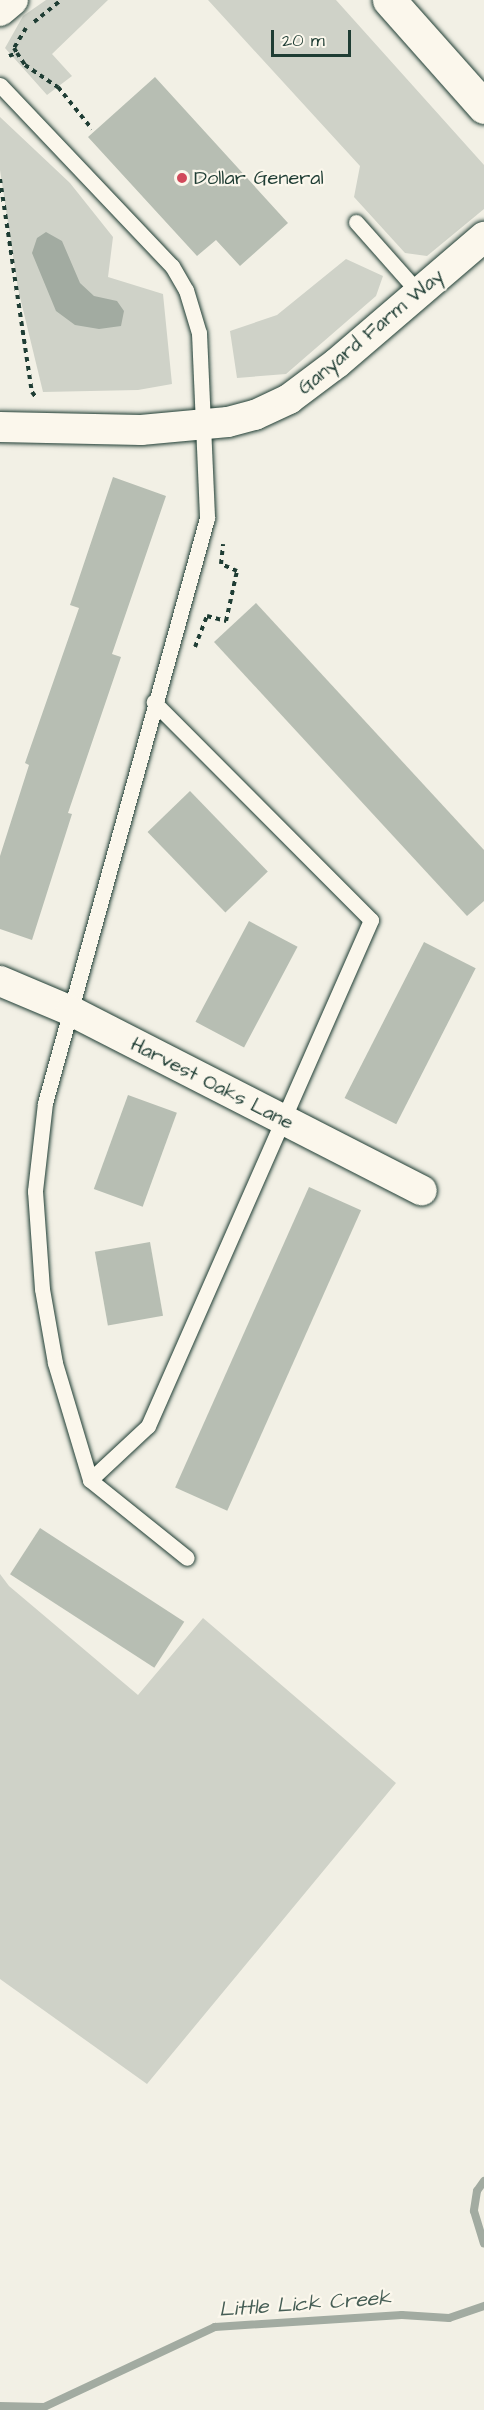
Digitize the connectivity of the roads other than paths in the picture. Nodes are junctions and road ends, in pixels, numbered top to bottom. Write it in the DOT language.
graph roads {
  1 [pos="13,0"];
  2 [pos="389,0"];
  3 [pos="0,11"];
  4 [pos="0,85"];
  5 [pos="484,107"];
  6 [pos="356,222"];
  7 [pos="484,237"];
  8 [pos="419,293"];
  9 [pos="206,425"];
  10 [pos="0,427"];
  11 [pos="154,702"];
  12 [pos="0,981"];
  13 [pos="71,1011"];
  14 [pos="281,1119"];
  15 [pos="422,1191"];
  16 [pos="90,1480"];
  17 [pos="187,1558"];
  1 -- 3 [label="street"];
  2 -- 5 [label="highway"];
  4 -- 9 [label="lane"];
  6 -- 8 [label="lane"];
  7 -- 8 [label="street, Ganyard Farm Way"];
  8 -- 9 [label="street, Ganyard Farm Way"];
  9 -- 10 [label="street, Ganyard Farm Way"];
  9 -- 11 [label="lane"];
  11 -- 13 [label="lane"];
  11 -- 14 [label="lane"];
  12 -- 13 [label="street, Harvest Oaks Lane"];
  13 -- 14 [label="street, Harvest Oaks Lane"];
  13 -- 16 [label="lane"];
  14 -- 15 [label="street, Harvest Oaks Lane"];
  14 -- 16 [label="lane"];
  16 -- 17 [label="lane"];
}
